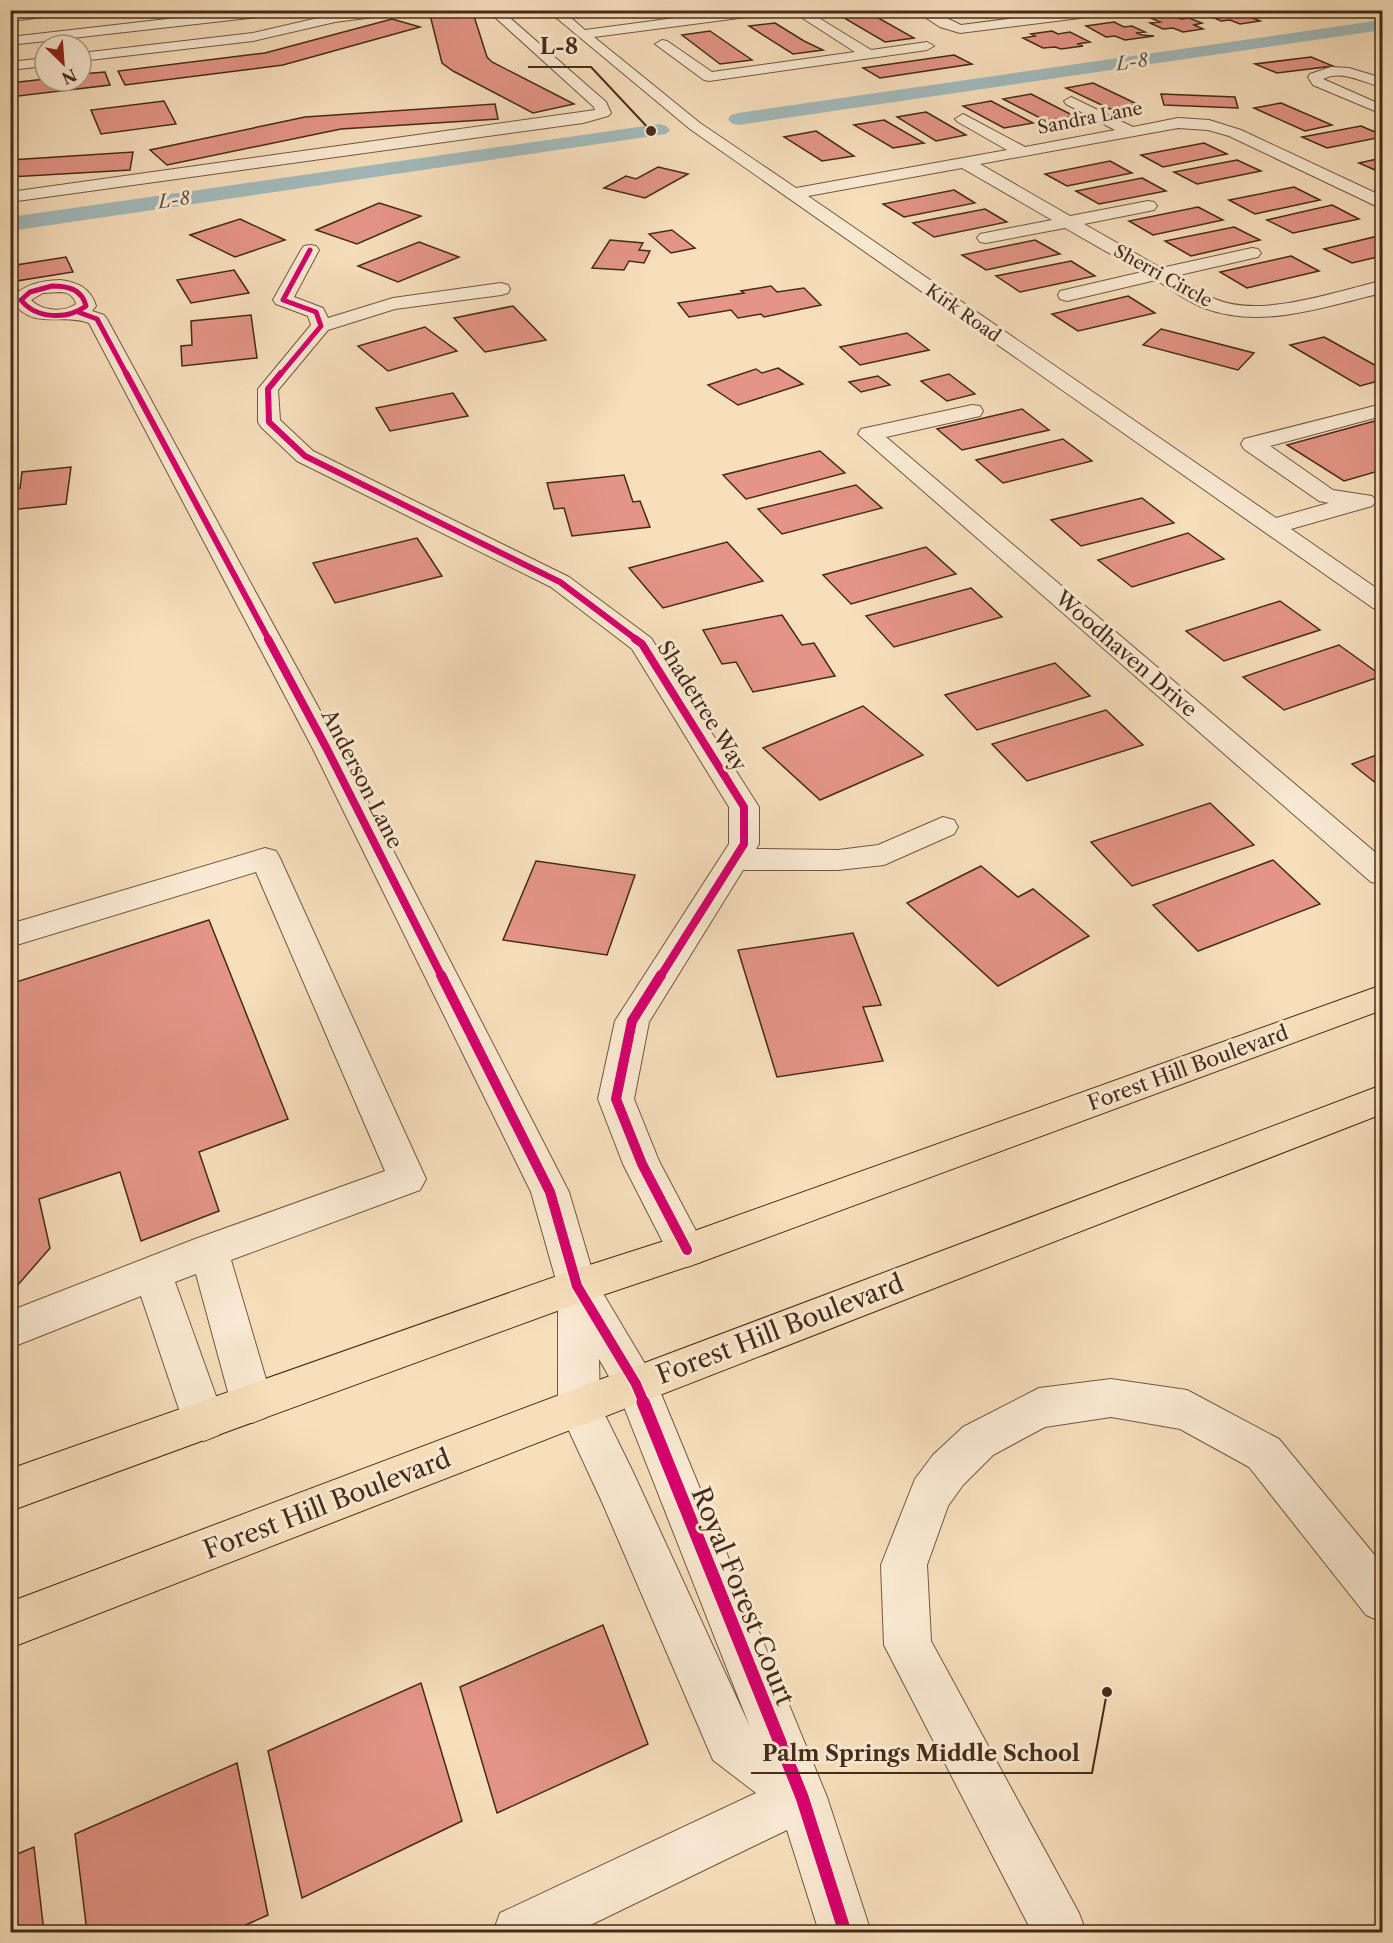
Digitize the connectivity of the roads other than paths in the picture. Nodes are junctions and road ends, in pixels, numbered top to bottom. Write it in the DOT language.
graph roads {
  1 [pos="283,10"];
  2 [pos="397,10"];
  3 [pos="493,10"];
  4 [pos="553,10"];
  5 [pos="770,10"];
  6 [pos="795,10"];
  7 [pos="920,10"];
  8 [pos="1112,10"];
  9 [pos="68,11"];
  10 [pos="10,17"];
  11 [pos="106,24"];
  12 [pos="76,33"];
  13 [pos="79,33"];
  14 [pos="583,34"];
  15 [pos="33,39"];
  16 [pos="10,41"];
  17 [pos="662,45"];
  18 [pos="927,46"];
  19 [pos="118,53"];
  20 [pos="868,54"];
  21 [pos="93,56"];
  22 [pos="33,63"];
  23 [pos="10,66"];
  24 [pos="1382,83"];
  25 [pos="1358,100"];
  26 [pos="1071,101"];
  27 [pos="1383,110"];
  28 [pos="963,119"];
  29 [pos="1129,131"];
  30 [pos="1021,151"];
  31 [pos="964,162"];
  32 [pos="793,194"];
  33 [pos="10,197"];
  34 [pos="1383,202"];
  35 [pos="1148,206"];
  36 [pos="1067,222"];
  37 [pos="986,238"];
  38 [pos="310,250"];
  39 [pos="1252,254"];
  40 [pos="1156,275"];
  41 [pos="1383,287"];
  42 [pos="501,288"];
  43 [pos="1066,295"];
  44 [pos="78,312"];
  45 [pos="321,327"];
  46 [pos="1383,410"];
  47 [pos="972,411"];
  48 [pos="1376,503"];
  49 [pos="1272,526"];
  50 [pos="1383,603"];
  51 [pos="944,827"];
  52 [pos="735,859"];
  53 [pos="1383,874"];
  54 [pos="10,936"];
  55 [pos="1383,997"];
  56 [pos="1381,1103"];
  57 [pos="687,1250"];
  58 [pos="209,1251"];
  59 [pos="153,1274"];
  60 [pos="577,1286"];
  61 [pos="10,1330"];
  62 [pos="636,1384"];
  63 [pos="252,1403"];
  64 [pos="579,1407"];
  65 [pos="204,1420"];
  66 [pos="10,1490"];
  67 [pos="1383,1599"];
  68 [pos="10,1625"];
  69 [pos="802,1797"];
  70 [pos="519,1932"];
  71 [pos="845,1932"];
  72 [pos="1060,1932"];
  1 -- 11 [label="street"];
  2 -- 19 [label="street"];
  3 -- 33 [label="street"];
  4 -- 14 [label="street, Kirk Road"];
  5 -- 14 [label="street"];
  6 -- 20 [label="street"];
  7 -- 8 [label="street"];
  9 -- 10 [label="street"];
  9 -- 12 [label="street"];
  11 -- 13 [label="street"];
  11 -- 19 [label="street"];
  14 -- 32 [label="street, Kirk Road"];
  15 -- 16 [label="street"];
  17 -- 20 [label="street"];
  18 -- 20 [label="street"];
  19 -- 21 [label="street"];
  22 -- 23 [label="street"];
  24 -- 25 [label="street"];
  24 -- 25 [label="street"];
  25 -- 27 [label="street"];
  26 -- 29 [label="street"];
  28 -- 30 [label="street"];
  29 -- 30 [label="street, Sandra Lane"];
  29 -- 34 [label="street, Sandra Lane"];
  30 -- 31 [label="street, Sandra Lane"];
  31 -- 32 [label="street, Sandra Lane"];
  31 -- 36 [label="street, Sherri Circle"];
  32 -- 49 [label="street, Kirk Road"];
  35 -- 36 [label="street"];
  36 -- 37 [label="street"];
  36 -- 40 [label="street, Sherri Circle"];
  38 -- 45 [label="street"];
  39 -- 40 [label="street"];
  40 -- 41 [label="street, Sherri Circle"];
  40 -- 43 [label="street"];
  42 -- 45 [label="street"];
  44 -- 60 [label="street, Anderson Lane"];
  45 -- 52 [label="street, Shadetree Way"];
  46 -- 48 [label="street"];
  47 -- 53 [label="street, Woodhaven Drive"];
  48 -- 49 [label="street"];
  49 -- 50 [label="street, Kirk Road"];
  51 -- 52 [label="street"];
  52 -- 57 [label="street, Shadetree Way"];
  54 -- 58 [label="street"];
  55 -- 57 [label="main road, Forest Hill Boulevard"];
  56 -- 62 [label="main road, Forest Hill Boulevard"];
  57 -- 60 [label="main road, Forest Hill Boulevard"];
  58 -- 59 [label="street"];
  58 -- 63 [label="street"];
  59 -- 61 [label="street"];
  59 -- 65 [label="street"];
  60 -- 62 [label="street, Royal Forest Court"];
  60 -- 63 [label="main road, Forest Hill Boulevard"];
  60 -- 64 [label="street"];
  62 -- 64 [label="main road, Forest Hill Boulevard"];
  62 -- 69 [label="street, Royal Forest Court"];
  63 -- 65 [label="main road, Forest Hill Boulevard"];
  64 -- 68 [label="main road, Forest Hill Boulevard"];
  64 -- 69 [label="street"];
  65 -- 66 [label="main road, Forest Hill Boulevard"];
  67 -- 72 [label="street"];
  69 -- 70 [label="street"];
  69 -- 71 [label="street, Royal Forest Court"];
}
